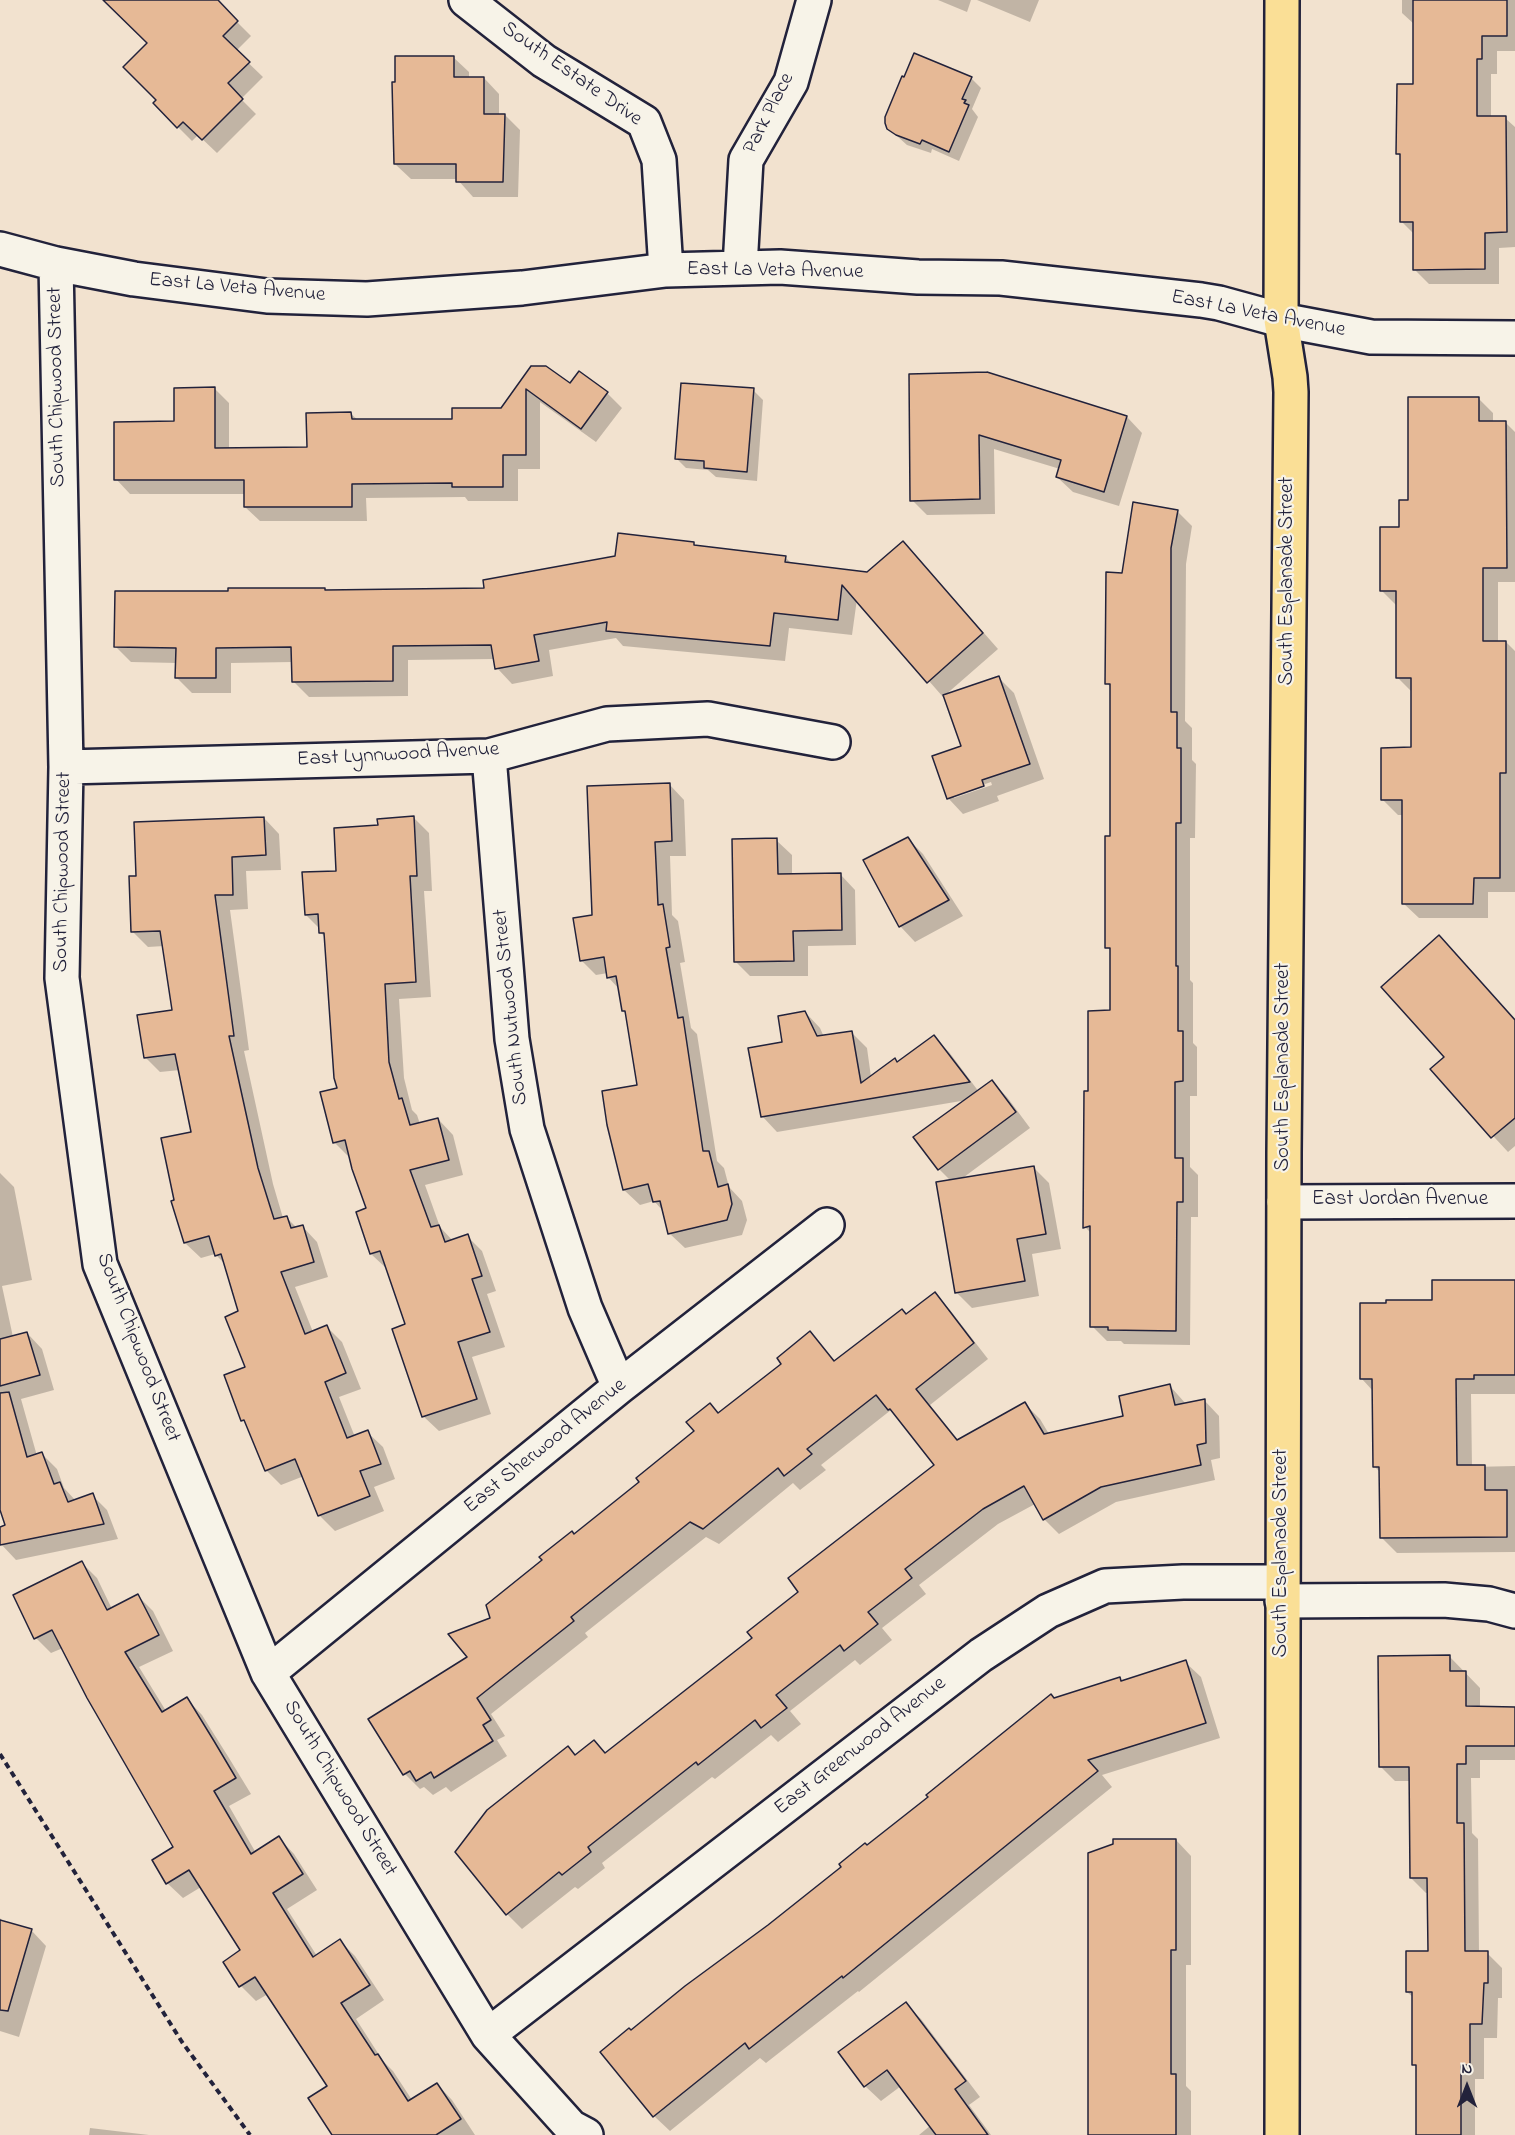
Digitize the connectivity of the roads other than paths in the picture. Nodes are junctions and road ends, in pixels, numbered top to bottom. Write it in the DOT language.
graph roads {
  1 [pos="466,0"];
  2 [pos="814,0"];
  3 [pos="1282,0"];
  4 [pos="0,249"];
  5 [pos="56,264"];
  6 [pos="740,267"];
  7 [pos="666,270"];
  8 [pos="1281,320"];
  9 [pos="1515,338"];
  10 [pos="832,742"];
  11 [pos="489,756"];
  12 [pos="66,767"];
  13 [pos="1515,1201"];
  14 [pos="1284,1202"];
  15 [pos="827,1225"];
  16 [pos="619,1387"];
  17 [pos="1282,1592"];
  18 [pos="1515,1611"];
  19 [pos="268,1673"];
  20 [pos="488,2035"];
  21 [pos="586,2135"];
  22 [pos="1282,2135"];
  1 -- 7 [label="street, South Estate Drive"];
  2 -- 6 [label="street, Park Place"];
  3 -- 8 [label="main road, South Esplanade Street"];
  4 -- 5 [label="street, East La Veta Avenue"];
  5 -- 7 [label="street, East La Veta Avenue"];
  5 -- 12 [label="street, South Chipwood Street"];
  6 -- 7 [label="street, East La Veta Avenue"];
  6 -- 8 [label="street, East La Veta Avenue"];
  8 -- 9 [label="street, East La Veta Avenue"];
  8 -- 14 [label="main road, South Esplanade Street"];
  10 -- 11 [label="street, East Lynnwood Avenue"];
  11 -- 12 [label="street, East Lynnwood Avenue"];
  11 -- 16 [label="street, South Nutwood Street"];
  12 -- 19 [label="street, South Chipwood Street"];
  13 -- 14 [label="street, East Jordan Avenue"];
  14 -- 17 [label="main road, South Esplanade Street"];
  15 -- 16 [label="street, East Sherwood Avenue"];
  16 -- 19 [label="street, East Sherwood Avenue"];
  17 -- 18 [label="street, East Greenwood Avenue"];
  17 -- 20 [label="street, East Greenwood Avenue"];
  17 -- 22 [label="main road, South Esplanade Street"];
  19 -- 20 [label="street, South Chipwood Street"];
  20 -- 21 [label="street, South Chipwood Street"];
}
